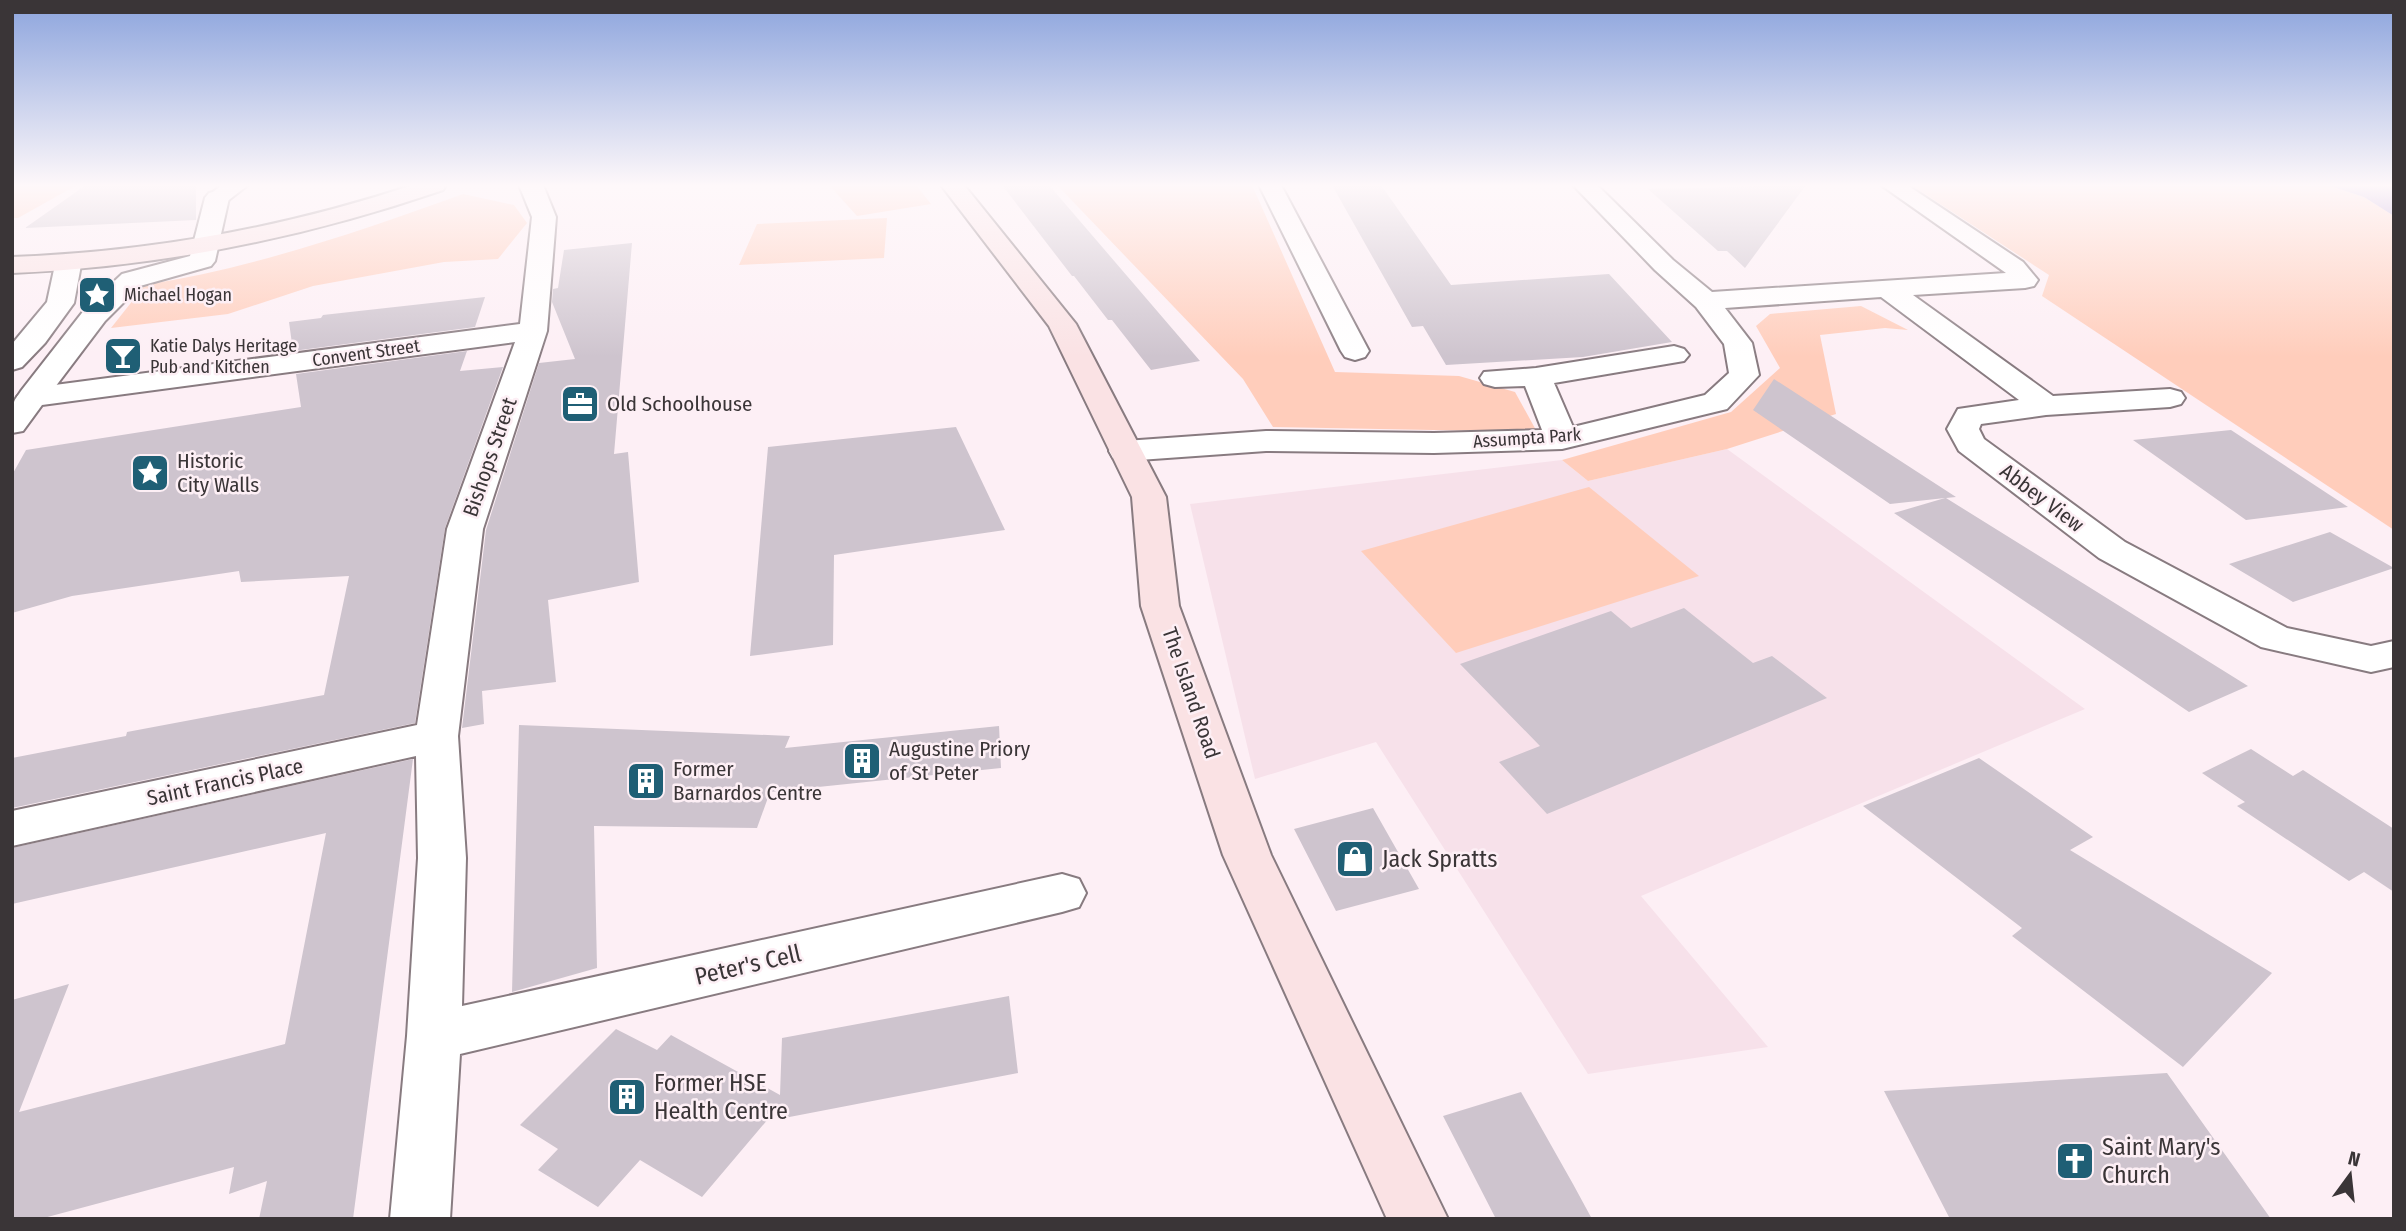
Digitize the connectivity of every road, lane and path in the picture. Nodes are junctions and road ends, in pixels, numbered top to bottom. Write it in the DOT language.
graph roads {
  1 [pos="205,242"];
  2 [pos="219,242"];
  3 [pos="542,242"];
  4 [pos="997,242"];
  5 [pos="1299,242"];
  6 [pos="1641,242"];
  7 [pos="1977,242"];
  8 [pos="204,246"];
  9 [pos="12,265"];
  10 [pos="68,265"];
  11 [pos="1888,290"];
  12 [pos="1706,301"];
  13 [pos="533,331"];
  14 [pos="1355,351"];
  15 [pos="1674,355"];
  16 [pos="12,361"];
  17 [pos="1536,377"];
  18 [pos="1495,378"];
  19 [pos="32,397"];
  20 [pos="2170,398"];
  21 [pos="2046,406"];
  22 [pos="12,424"];
  23 [pos="1562,439"];
  24 [pos="1125,451"];
  25 [pos="2394,654"];
  26 [pos="437,736"];
  27 [pos="12,829"];
  28 [pos="1062,893"];
  29 [pos="434,1036"];
  30 [pos="420,1219"];
  31 [pos="1418,1219"];
  1 -- 8 [label="street"];
  2 -- 8 [label="main road"];
  3 -- 13 [label="street, Bishops Street"];
  4 -- 24 [label="main road, The Island Road"];
  5 -- 14 [label="street"];
  6 -- 12 [label="street, Assumpta Park"];
  7 -- 11 [label="street"];
  8 -- 10 [label="main road"];
  8 -- 19 [label="street"];
  9 -- 10 [label="main road"];
  10 -- 16 [label="street"];
  11 -- 12 [label="street"];
  11 -- 21 [label="street"];
  12 -- 23 [label="street, Assumpta Park"];
  13 -- 19 [label="street, Convent Street"];
  13 -- 26 [label="street, Bishops Street"];
  15 -- 17 [label="street"];
  17 -- 18 [label="street"];
  17 -- 23 [label="street"];
  19 -- 22 [label="street"];
  20 -- 21 [label="street"];
  21 -- 25 [label="street, Abbey View"];
  23 -- 24 [label="street, Assumpta Park"];
  24 -- 31 [label="main road, The Island Road"];
  26 -- 27 [label="street, Saint Francis Place"];
  26 -- 29 [label="street, Bishops Street"];
  28 -- 29 [label="street, Peter's Cell"];
  29 -- 30 [label="street, Bishops Street"];
}
